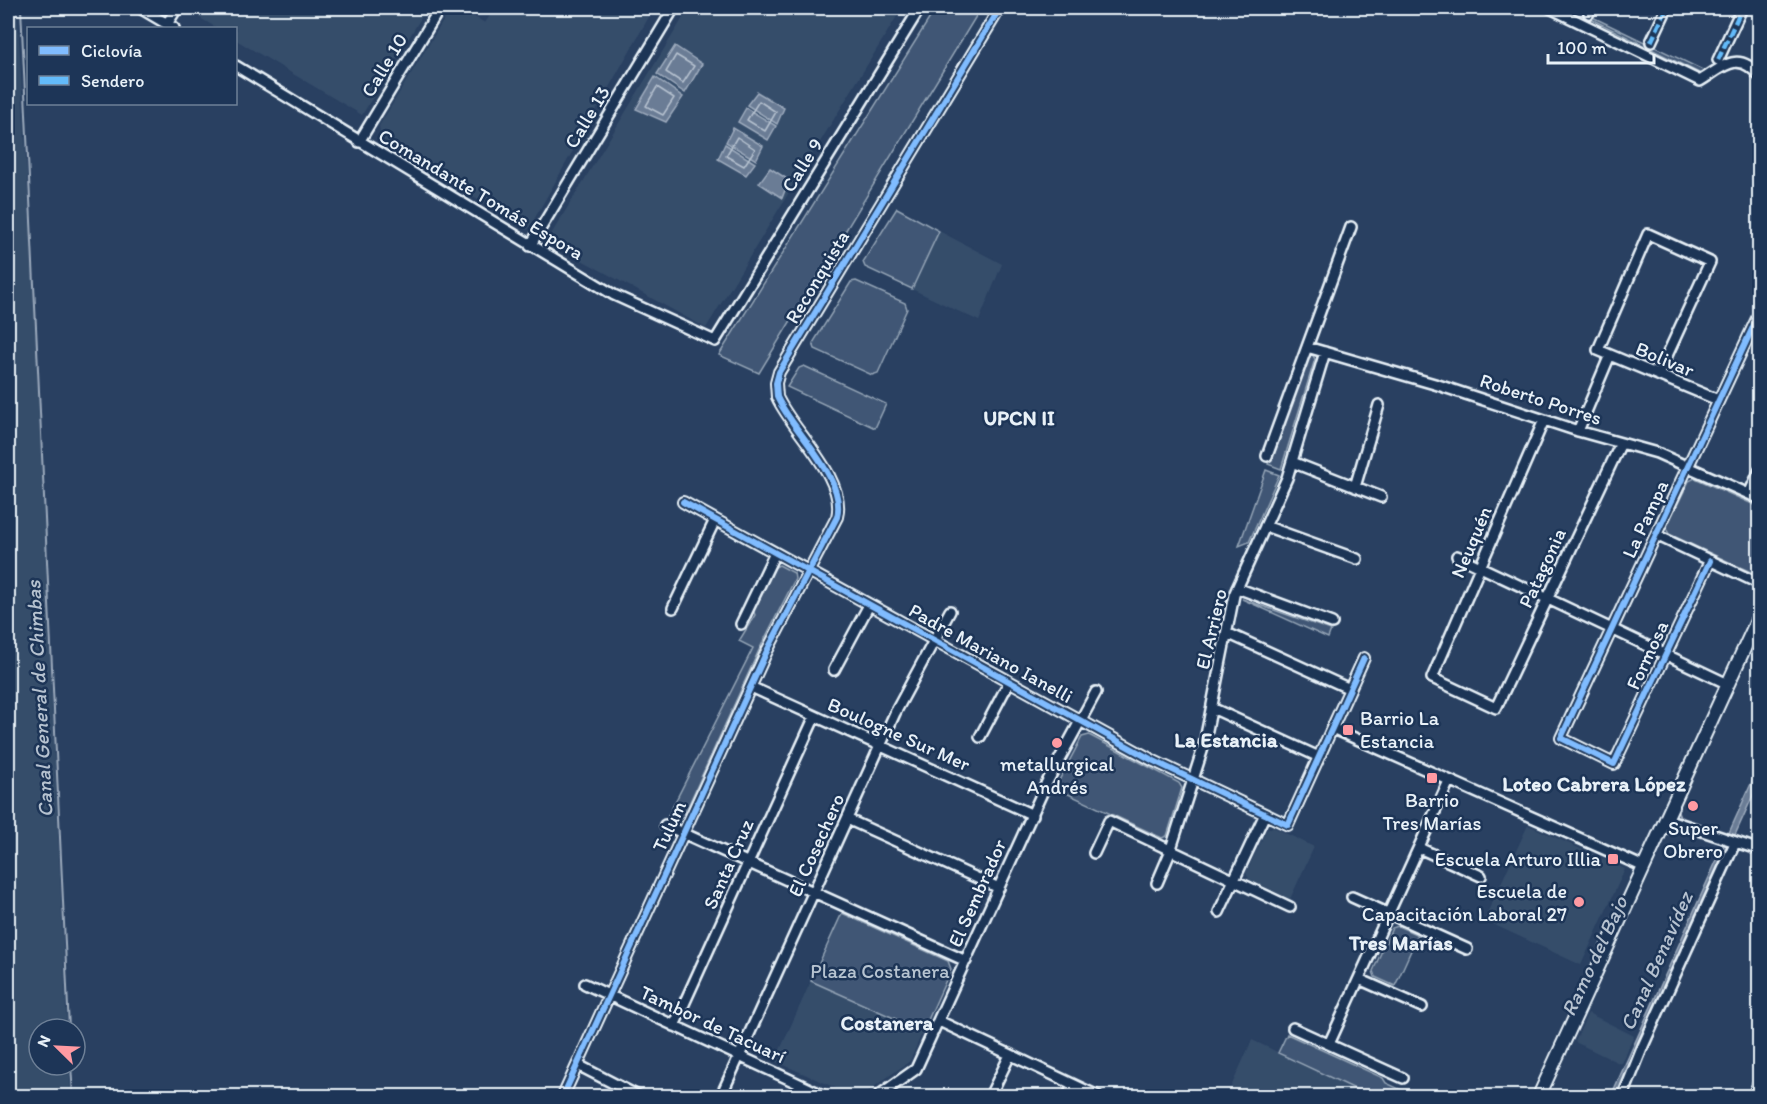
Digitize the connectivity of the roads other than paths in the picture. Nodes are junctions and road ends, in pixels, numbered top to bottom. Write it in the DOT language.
graph roads {
  1 [pos="140,8"];
  2 [pos="177,8"];
  3 [pos="440,8"];
  4 [pos="674,8"];
  5 [pos="920,8"];
  6 [pos="1000,8"];
  7 [pos="1550,8"];
  8 [pos="1577,8"];
  9 [pos="1667,8"];
  10 [pos="1742,8"];
  11 [pos="1572,18"];
  12 [pos="171,26"];
  13 [pos="1651,42"];
  14 [pos="1718,60"];
  15 [pos="237,67"];
  16 [pos="1760,77"];
  17 [pos="360,142"];
  18 [pos="1352,227"];
  19 [pos="530,246"];
  20 [pos="1760,312"];
  21 [pos="715,341"];
  22 [pos="1307,347"];
  23 [pos="1325,352"];
  24 [pos="1610,355"];
  25 [pos="1658,375"];
  26 [pos="1718,400"];
  27 [pos="1379,405"];
  28 [pos="1544,420"];
  29 [pos="1578,431"];
  30 [pos="1621,443"];
  31 [pos="1267,456"];
  32 [pos="1292,462"];
  33 [pos="1688,466"];
  34 [pos="1760,470"];
  35 [pos="1355,487"];
  36 [pos="1749,494"];
  37 [pos="1381,497"];
  38 [pos="1760,499"];
  39 [pos="683,502"];
  40 [pos="715,520"];
  41 [pos="1265,526"];
  42 [pos="1656,535"];
  43 [pos="775,553"];
  44 [pos="1457,556"];
  45 [pos="1357,559"];
  46 [pos="1710,561"];
  47 [pos="1480,567"];
  48 [pos="809,572"];
  49 [pos="1760,584"];
  50 [pos="1237,588"];
  51 [pos="1548,599"];
  52 [pos="869,605"];
  53 [pos="673,608"];
  54 [pos="950,611"];
  55 [pos="1760,614"];
  56 [pos="1332,623"];
  57 [pos="741,624"];
  58 [pos="1612,629"];
  59 [pos="1227,633"];
  60 [pos="934,641"];
  61 [pos="1666,655"];
  62 [pos="1364,658"];
  63 [pos="834,670"];
  64 [pos="1009,682"];
  65 [pos="1728,684"];
  66 [pos="751,687"];
  67 [pos="1350,689"];
  68 [pos="1096,692"];
  69 [pos="1212,708"];
  70 [pos="1496,708"];
  71 [pos="815,716"];
  72 [pos="1080,721"];
  73 [pos="1332,729"];
  74 [pos="980,737"];
  75 [pos="880,746"];
  76 [pos="1319,757"];
  77 [pos="1614,764"];
  78 [pos="1193,780"];
  79 [pos="1449,781"];
  80 [pos="1265,814"];
  81 [pos="1033,815"];
  82 [pos="847,819"];
  83 [pos="1666,819"];
  84 [pos="665,825"];
  85 [pos="684,833"];
  86 [pos="1731,842"];
  87 [pos="1419,848"];
  88 [pos="1171,850"];
  89 [pos="1760,850"];
  90 [pos="1094,854"];
  91 [pos="748,863"];
  92 [pos="1644,867"];
  93 [pos="1480,876"];
  94 [pos="1234,881"];
  95 [pos="1156,883"];
  96 [pos="999,888"];
  97 [pos="814,892"];
  98 [pos="1352,897"];
  99 [pos="1290,907"];
  100 [pos="1220,912"];
  101 [pos="1389,913"];
  102 [pos="1467,949"];
  103 [pos="966,961"];
  104 [pos="1359,979"];
  105 [pos="585,984"];
  106 [pos="609,996"];
  107 [pos="1422,1007"];
  108 [pos="939,1021"];
  109 [pos="674,1026"];
  110 [pos="1293,1028"];
  111 [pos="1329,1044"];
  112 [pos="1010,1055"];
  113 [pos="739,1056"];
  114 [pos="578,1065"];
  115 [pos="1403,1078"];
  116 [pos="1759,1083"];
  117 [pos="1073,1085"];
  118 [pos="563,1096"];
  119 [pos="638,1096"];
  120 [pos="721,1096"];
  121 [pos="825,1096"];
  122 [pos="878,1096"];
  123 [pos="990,1096"];
  124 [pos="1068,1096"];
  125 [pos="1098,1096"];
  126 [pos="1539,1096"];
  127 [pos="1623,1096"];
  128 [pos="1753,1096"];
  1 -- 12 [label="street"];
  2 -- 12 [label="street"];
  3 -- 17 [label="street, Calle 10"];
  4 -- 19 [label="street, Calle 13"];
  5 -- 21 [label="street, Calle 9"];
  6 -- 48 [label="street, Reconquista"];
  7 -- 11 [label="street"];
  8 -- 11 [label="street"];
  9 -- 13 [label="street"];
  10 -- 14 [label="street"];
  11 -- 16 [label="street"];
  15 -- 17 [label="street, Comandante Tomás Espora"];
  17 -- 19 [label="street, Comandante Tomás Espora"];
  18 -- 22 [label="street"];
  19 -- 21 [label="street, Comandante Tomás Espora"];
  20 -- 26 [label="street, La Pampa"];
  22 -- 23 [label="street, Roberto Porres"];
  22 -- 31 [label="street"];
  23 -- 28 [label="street, Roberto Porres"];
  23 -- 32 [label="street, El Arriero"];
  24 -- 25 [label="street, Bolivar"];
  24 -- 25 [label="street, Bolivar"];
  24 -- 29 [label="street"];
  25 -- 26 [label="street, Bolivar"];
  26 -- 33 [label="street, La Pampa"];
  27 -- 35 [label="street"];
  28 -- 29 [label="street, Roberto Porres"];
  28 -- 47 [label="street, Neuquén"];
  29 -- 30 [label="street, Roberto Porres"];
  30 -- 33 [label="street, Roberto Porres"];
  30 -- 51 [label="street, Patagonia"];
  32 -- 35 [label="street"];
  32 -- 41 [label="street, El Arriero"];
  33 -- 36 [label="street, Roberto Porres"];
  33 -- 42 [label="street, La Pampa"];
  34 -- 36 [label="street"];
  35 -- 37 [label="street"];
  36 -- 38 [label="street, Roberto Porres"];
  39 -- 40 [label="street, Padre Mariano Ianelli"];
  40 -- 43 [label="street, Padre Mariano Ianelli"];
  40 -- 53 [label="street"];
  41 -- 45 [label="street"];
  41 -- 50 [label="street, El Arriero"];
  42 -- 46 [label="street"];
  42 -- 58 [label="street, La Pampa"];
  43 -- 48 [label="street, Padre Mariano Ianelli"];
  43 -- 57 [label="street"];
  44 -- 47 [label="street"];
  46 -- 49 [label="street"];
  46 -- 61 [label="street, Formosa"];
  47 -- 51 [label="street"];
  47 -- 70 [label="street, Neuquén"];
  48 -- 52 [label="street, Padre Mariano Ianelli"];
  48 -- 66 [label="street, Tulum"];
  50 -- 56 [label="street"];
  50 -- 59 [label="street, El Arriero"];
  51 -- 58 [label="street"];
  51 -- 70 [label="street, Patagonia"];
  52 -- 60 [label="street, Padre Mariano Ianelli"];
  52 -- 63 [label="street"];
  54 -- 60 [label="street, El Cosechero"];
  55 -- 65 [label="main road"];
  58 -- 61 [label="street"];
  58 -- 77 [label="street, La Pampa"];
  59 -- 67 [label="street"];
  59 -- 69 [label="street, El Arriero"];
  60 -- 64 [label="street, Padre Mariano Ianelli"];
  60 -- 75 [label="street, El Cosechero"];
  61 -- 65 [label="street"];
  61 -- 77 [label="street, Formosa"];
  62 -- 67 [label="street"];
  64 -- 72 [label="street, Padre Mariano Ianelli"];
  64 -- 74 [label="street"];
  65 -- 83 [label="main road"];
  66 -- 71 [label="street, Boulogne Sur Mer"];
  66 -- 85 [label="street, Tulum"];
  67 -- 73 [label="street"];
  68 -- 72 [label="street, El Sembrador"];
  69 -- 76 [label="street"];
  69 -- 78 [label="street, El Arriero"];
  71 -- 75 [label="street, Boulogne Sur Mer"];
  71 -- 91 [label="street, Santa Cruz"];
  72 -- 78 [label="street, Padre Mariano Ianelli"];
  72 -- 81 [label="street, El Sembrador"];
  73 -- 76 [label="street"];
  73 -- 79 [label="street"];
  75 -- 81 [label="street, Boulogne Sur Mer"];
  75 -- 82 [label="street, El Cosechero"];
  76 -- 80 [label="street, Padre Mariano Ianelli"];
  78 -- 80 [label="street, Padre Mariano Ianelli"];
  78 -- 88 [label="street, El Arriero"];
  79 -- 87 [label="street"];
  79 -- 92 [label="street"];
  80 -- 94 [label="street"];
  81 -- 96 [label="street, El Sembrador"];
  82 -- 96 [label="street"];
  82 -- 97 [label="street, El Cosechero"];
  83 -- 86 [label="street"];
  83 -- 92 [label="main road"];
  84 -- 85 [label="street"];
  85 -- 91 [label="street"];
  85 -- 106 [label="street, Tulum"];
  86 -- 89 [label="street"];
  86 -- 127 [label="street"];
  87 -- 93 [label="street"];
  87 -- 101 [label="street"];
  88 -- 90 [label="street"];
  88 -- 94 [label="street"];
  88 -- 95 [label="street, El Arriero"];
  91 -- 97 [label="street"];
  91 -- 109 [label="street, Santa Cruz"];
  92 -- 126 [label="main road"];
  94 -- 99 [label="street"];
  94 -- 100 [label="street"];
  96 -- 103 [label="street, El Sembrador"];
  97 -- 103 [label="street"];
  97 -- 113 [label="street, El Cosechero"];
  98 -- 101 [label="street"];
  101 -- 102 [label="street"];
  101 -- 104 [label="street"];
  103 -- 108 [label="street, El Sembrador"];
  104 -- 107 [label="street"];
  104 -- 111 [label="street"];
  105 -- 106 [label="street, Tambor de Tacuarí"];
  106 -- 109 [label="street, Tambor de Tacuarí"];
  106 -- 114 [label="street, Tulum"];
  108 -- 112 [label="street"];
  108 -- 122 [label="street, El Sembrador"];
  109 -- 113 [label="street, Tambor de Tacuarí"];
  110 -- 111 [label="street"];
  111 -- 115 [label="street"];
  112 -- 117 [label="street"];
  112 -- 123 [label="street"];
  113 -- 120 [label="street, El Cosechero"];
  113 -- 121 [label="street, Tambor de Tacuarí"];
  114 -- 118 [label="street, Tulum"];
  114 -- 119 [label="street"];
  116 -- 128 [label="street"];
  117 -- 124 [label="street"];
  117 -- 125 [label="street"];
}
